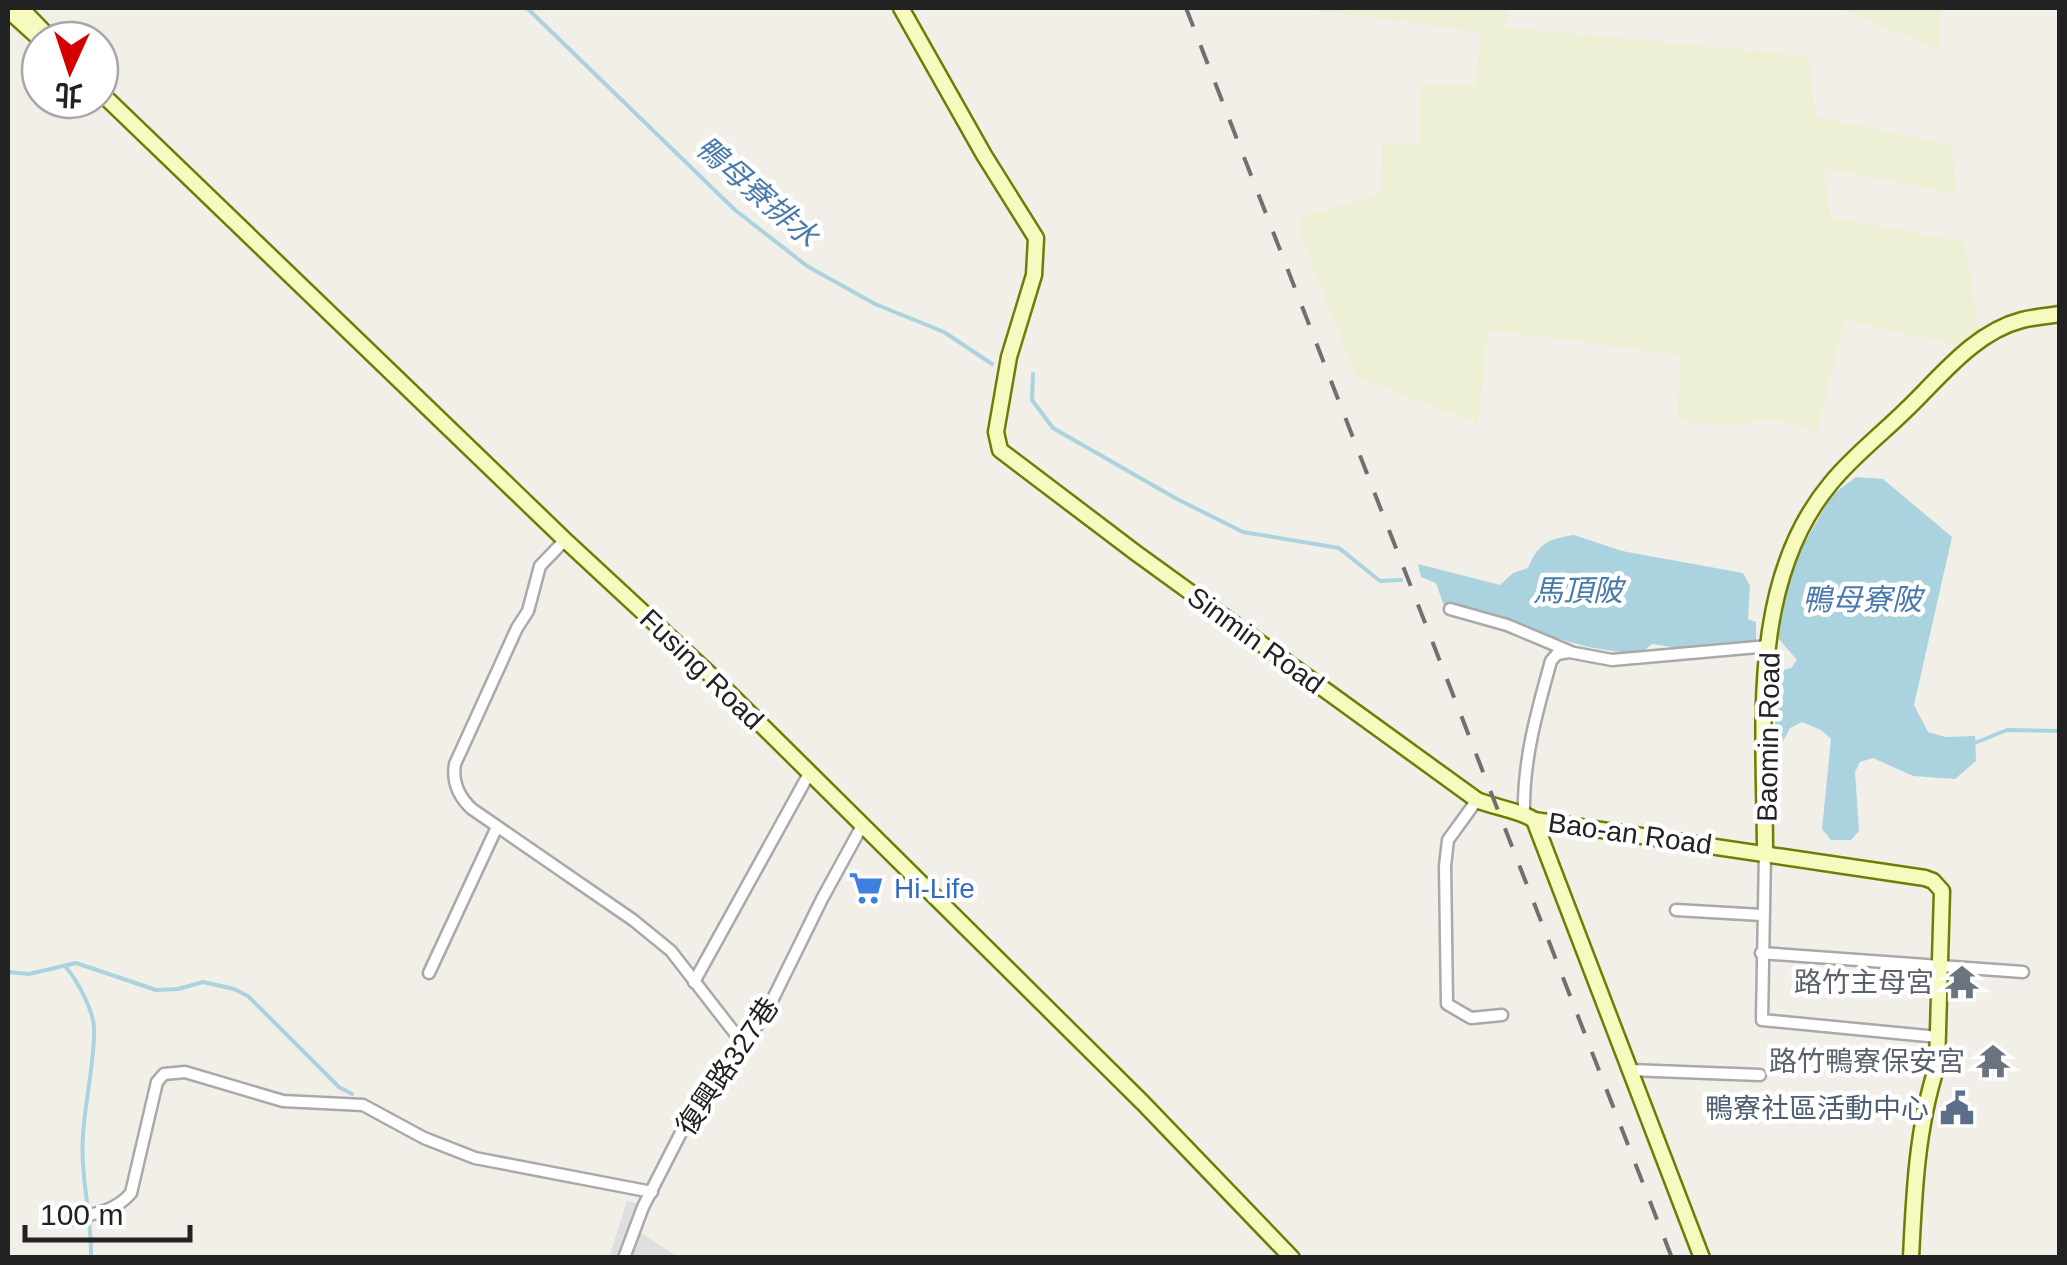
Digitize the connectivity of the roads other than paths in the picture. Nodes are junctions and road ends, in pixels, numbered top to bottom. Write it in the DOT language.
graph roads {
  1 [pos="901,8"];
  2 [pos="120,111"];
  3 [pos="2060,314"];
  4 [pos="565,540"];
  5 [pos="1450,609"];
  6 [pos="1769,646"];
  7 [pos="1570,652"];
  8 [pos="810,772"];
  9 [pos="1477,800"];
  10 [pos="1529,816"];
  11 [pos="863,824"];
  12 [pos="497,826"];
  13 [pos="1765,852"];
  14 [pos="1676,910"];
  15 [pos="1762,915"];
  16 [pos="1761,952"];
  17 [pos="1940,966"];
  18 [pos="2023,972"];
  19 [pos="430,973"];
  20 [pos="694,982"];
  21 [pos="1502,1015"];
  22 [pos="1938,1037"];
  23 [pos="744,1045"];
  24 [pos="1630,1070"];
  25 [pos="1760,1074"];
  26 [pos="652,1192"];
  27 [pos="75,1218"];
  28 [pos="624,1258"];
  29 [pos="1292,1258"];
  30 [pos="1702,1258"];
  31 [pos="1910,1258"];
  1 -- 9 [label="street, Sinmin Road"];
  2 -- 4 [label="street, Fusing Road"];
  3 -- 6 [label="street, Baomin Road"];
  4 -- 8 [label="street, Fusing Road"];
  4 -- 12 [label="street"];
  5 -- 7 [label="street"];
  6 -- 7 [label="street"];
  6 -- 13 [label="street, Baomin Road"];
  7 -- 10 [label="street"];
  8 -- 11 [label="street, Fusing Road"];
  8 -- 20 [label="street"];
  9 -- 10 [label="street, Sinmin Road"];
  9 -- 21 [label="street"];
  10 -- 13 [label="street, Bao-an Road"];
  10 -- 24 [label="street"];
  11 -- 23 [label="street, 復興路327巷"];
  11 -- 29 [label="street, Fusing Road"];
  12 -- 19 [label="street"];
  12 -- 20 [label="street"];
  13 -- 15 [label="street, Baomin Road"];
  13 -- 17 [label="street, Bao-an Road"];
  14 -- 15 [label="street"];
  15 -- 16 [label="street, Baomin Road"];
  16 -- 17 [label="street"];
  16 -- 22 [label="street, Baomin Road"];
  17 -- 18 [label="street"];
  17 -- 22 [label="street, Bao-an Road"];
  20 -- 23 [label="street"];
  22 -- 31 [label="street, Bao-an Road"];
  23 -- 26 [label="street, 復興路327巷"];
  24 -- 25 [label="street"];
  24 -- 30 [label="street"];
  26 -- 27 [label="street"];
  26 -- 28 [label="street, 復興路327巷"];
}
